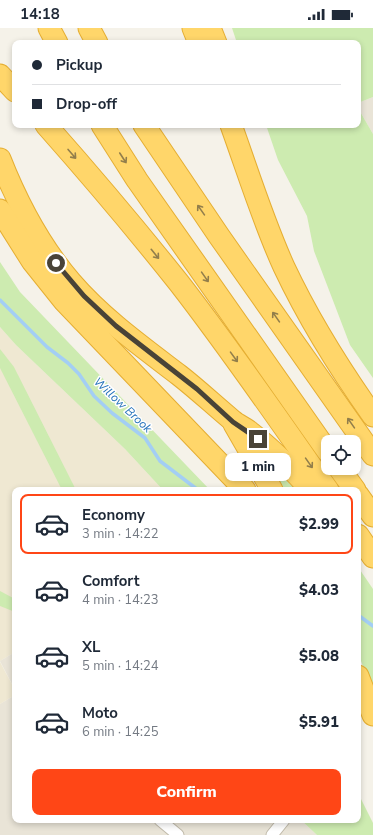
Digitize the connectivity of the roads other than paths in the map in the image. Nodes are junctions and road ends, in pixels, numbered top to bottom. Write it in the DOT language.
graph roads {
  1 [pos="50,28"];
  2 [pos="89,28"];
  3 [pos="193,28"];
  4 [pos="210,28"];
  5 [pos="56,40"];
  6 [pos="95,40"];
  7 [pos="198,40"];
  8 [pos="215,40"];
  9 [pos="0,75"];
  10 [pos="12,88"];
  11 [pos="49,128"];
  12 [pos="104,128"];
  13 [pos="146,128"];
  14 [pos="232,128"];
  15 [pos="245,128"];
  16 [pos="0,159"];
  17 [pos="0,210"];
  18 [pos="276,248"];
  19 [pos="373,416"];
  20 [pos="233,422"];
  21 [pos="321,442"];
  22 [pos="373,455"];
  23 [pos="344,475"];
  24 [pos="242,487"];
  25 [pos="270,487"];
  26 [pos="308,487"];
  27 [pos="326,487"];
  28 [pos="353,487"];
  29 [pos="361,499"];
  30 [pos="373,516"];
  31 [pos="361,539"];
  32 [pos="361,553"];
  33 [pos="373,557"];
  34 [pos="373,568"];
  35 [pos="361,684"];
  36 [pos="373,715"];
  37 [pos="164,823"];
  38 [pos="282,823"];
  39 [pos="178,835"];
  40 [pos="272,835"];
  1 -- 5 [label="highway"];
  2 -- 6 [label="highway"];
  3 -- 7 [label="highway"];
  4 -- 8 [label="highway"];
  9 -- 10 [label="highway"];
  11 -- 27 [label="highway, one-way"];
  12 -- 21 [label="highway, one-way"];
  22 -- 13 [label="highway, one-way"];
  14 -- 18 [label="highway"];
  15 -- 18 [label="highway"];
  16 -- 20 [label="highway"];
  17 -- 24 [label="highway"];
  18 -- 19 [label="highway"];
  20 -- 25 [label="highway"];
  20 -- 26 [label="highway"];
  23 -- 28 [label="highway"];
  29 -- 30 [label="highway"];
  31 -- 33 [label="highway"];
  32 -- 34 [label="highway"];
  35 -- 36 [label="highway"];
  37 -- 39 [label="street"];
  38 -- 40 [label="street"];
}
